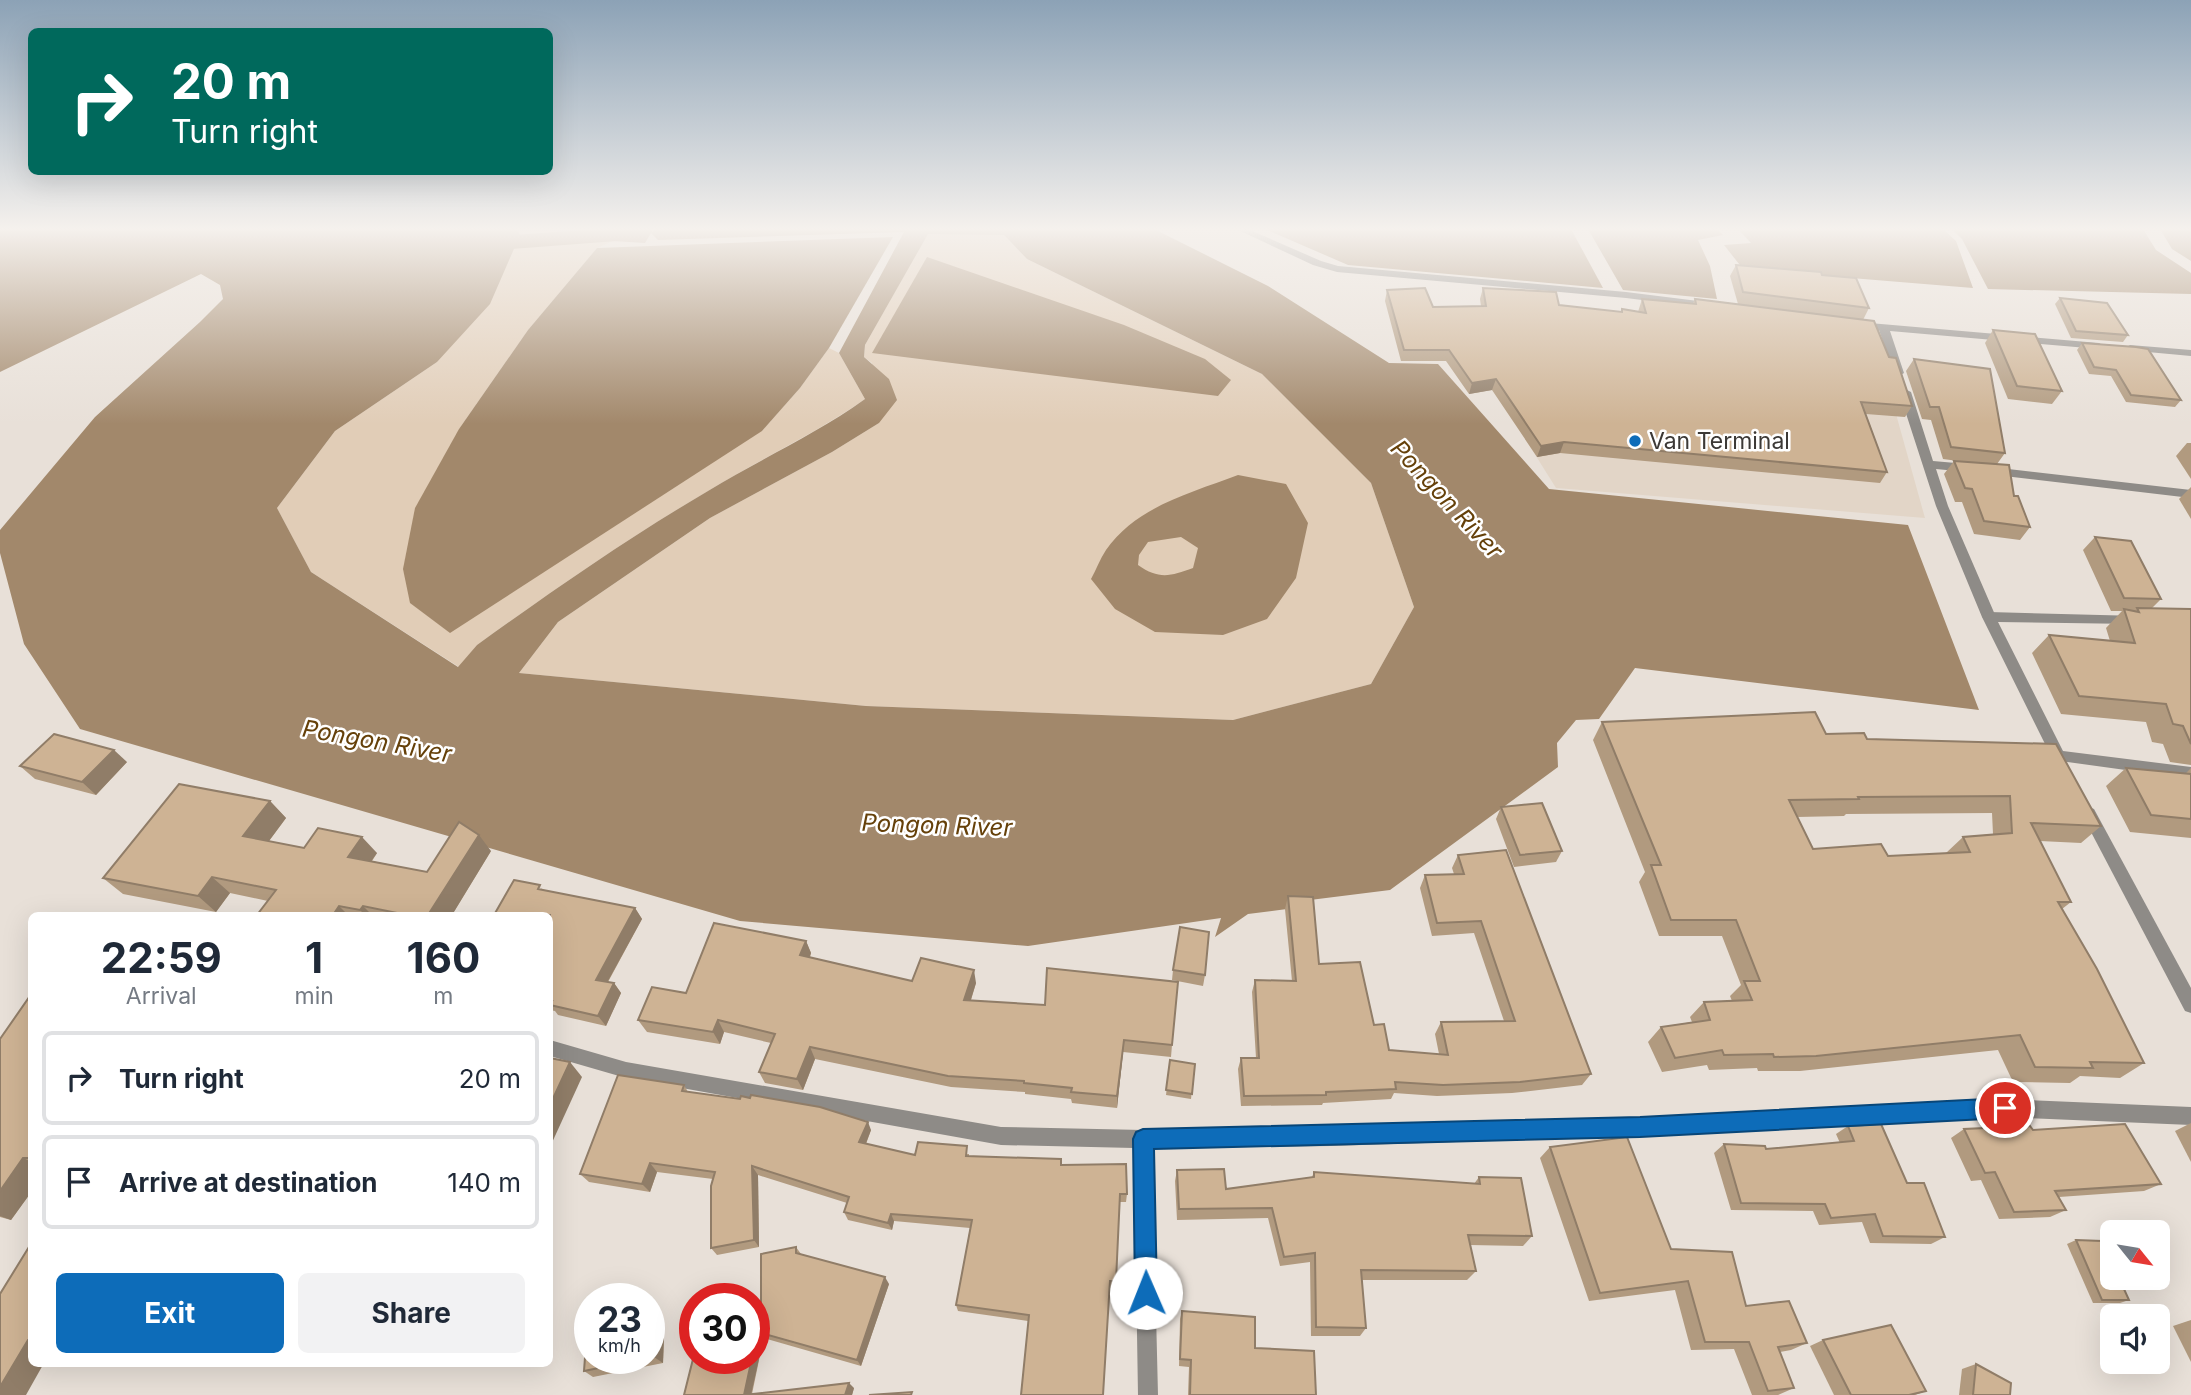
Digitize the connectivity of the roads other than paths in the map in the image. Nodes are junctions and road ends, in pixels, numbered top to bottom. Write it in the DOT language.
graph roads {
  1 [pos="1616,294"];
  2 [pos="1721,307"];
  3 [pos="1843,323"];
  4 [pos="1884,328"];
  5 [pos="2111,346"];
  6 [pos="2124,348"];
  7 [pos="2191,353"];
  8 [pos="1928,464"];
  9 [pos="2191,494"];
  10 [pos="1989,617"];
  11 [pos="2145,619"];
  12 [pos="2191,773"];
  13 [pos="2084,803"];
  14 [pos="2191,1004"];
  15 [pos="553,1049"];
  16 [pos="2191,1116"];
  17 [pos="1143,1139"];
  18 [pos="1148,1395"];
  1 -- 2 [label="street"];
  3 -- 4 [label="street"];
  4 -- 5 [label="street"];
  4 -- 8 [label="street"];
  6 -- 7 [label="street"];
  8 -- 9 [label="street"];
  8 -- 10 [label="street"];
  10 -- 11 [label="street"];
  10 -- 12 [label="street"];
  13 -- 14 [label="street"];
  15 -- 17 [label="street"];
  16 -- 17 [label="street"];
  17 -- 18 [label="street"];
}
